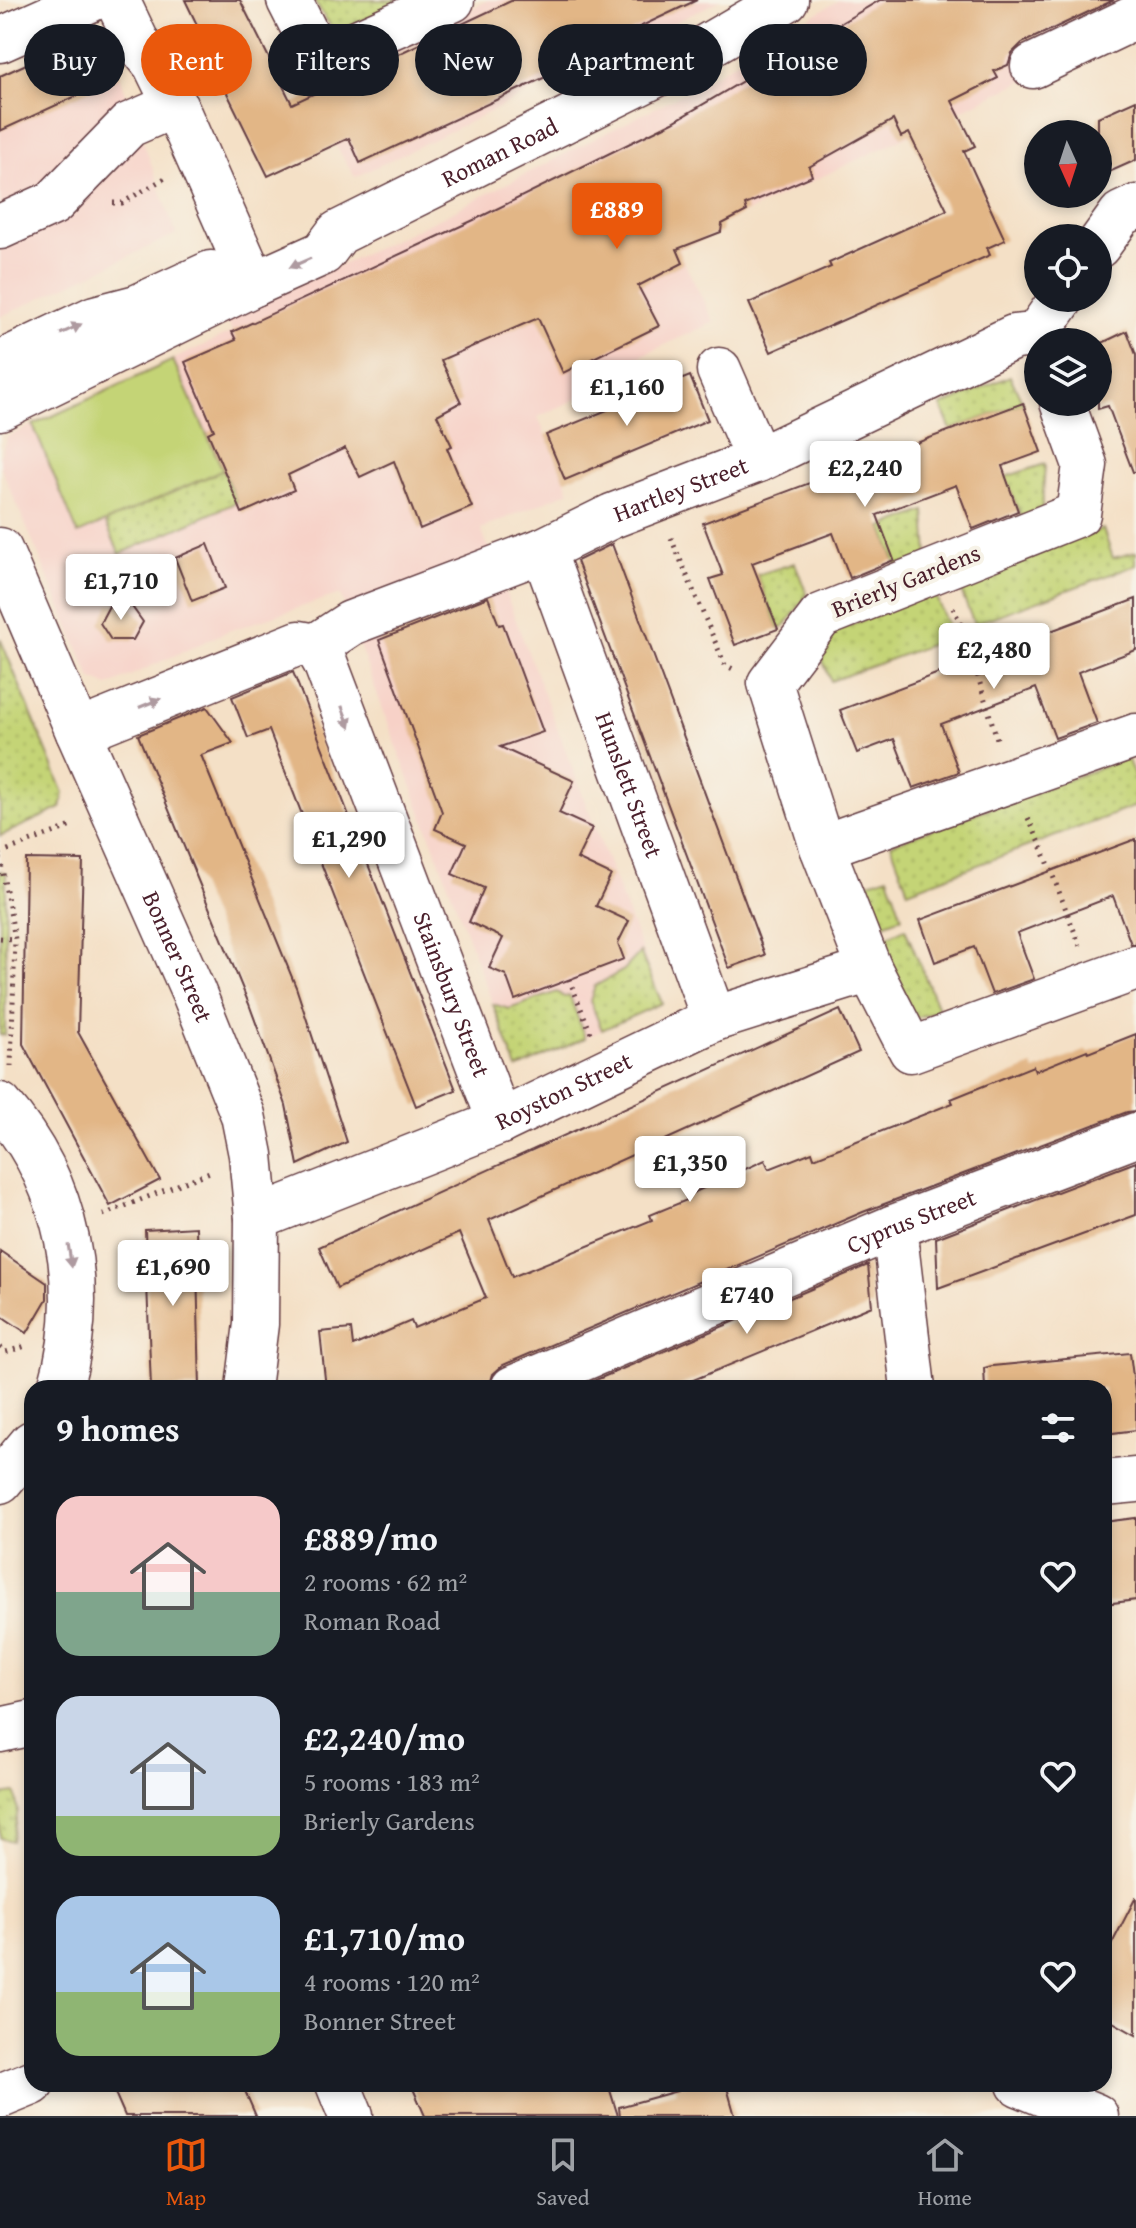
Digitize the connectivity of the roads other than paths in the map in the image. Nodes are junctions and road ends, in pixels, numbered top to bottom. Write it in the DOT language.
graph roads {
  1 [pos="90,0"];
  2 [pos="117,0"];
  3 [pos="289,0"];
  4 [pos="452,0"];
  5 [pos="786,0"];
  6 [pos="1136,17"];
  7 [pos="0,40"];
  8 [pos="1033,66"];
  9 [pos="168,108"];
  10 [pos="1136,207"];
  11 [pos="0,227"];
  12 [pos="1112,227"];
  13 [pos="248,271"];
  14 [pos="1024,338"];
  15 [pos="0,363"];
  16 [pos="719,370"];
  17 [pos="0,408"];
  18 [pos="1067,416"];
  19 [pos="739,467"];
  20 [pos="0,550"];
  21 [pos="543,550"];
  22 [pos="316,646"];
  23 [pos="78,732"];
  24 [pos="1136,736"];
  25 [pos="822,847"];
  26 [pos="1136,968"];
  27 [pos="870,970"];
  28 [pos="714,1019"];
  29 [pos="4,1090"];
  30 [pos="500,1122"];
  31 [pos="1136,1135"];
  32 [pos="257,1218"];
  33 [pos="894,1227"];
  34 [pos="62,1380"];
  35 [pos="249,1380"];
  36 [pos="532,1380"];
  37 [pos="912,1380"];
  38 [pos="24,1452"];
  39 [pos="1136,1480"];
  40 [pos="0,1481"];
  41 [pos="1112,1482"];
  42 [pos="24,2086"];
  43 [pos="341,2092"];
  44 [pos="1038,2092"];
  45 [pos="0,2096"];
  46 [pos="351,2116"];
  47 [pos="1096,2116"];
  1 -- 7 [label="street"];
  2 -- 9 [label="street"];
  3 -- 4 [label="street"];
  5 -- 13 [label="street, Roman Road"];
  6 -- 8 [label="street"];
  9 -- 11 [label="street"];
  9 -- 13 [label="street"];
  10 -- 12 [label="street"];
  15 -- 13 [label="street, Roman Road, one-way"];
  13 -- 17 [label="street, Roman Road"];
  14 -- 19 [label="street, Hartley Street"];
  16 -- 19 [label="street"];
  18 -- 25 [label="street, Brierly Gardens"];
  19 -- 21 [label="street, Hartley Street"];
  20 -- 23 [label="street, Bonner Street"];
  21 -- 22 [label="street, Hartley Street"];
  21 -- 28 [label="street, Hunslett Street"];
  23 -- 22 [label="street, one-way"];
  22 -- 30 [label="street, Stainsbury Street, one-way"];
  23 -- 32 [label="street, Bonner Street"];
  24 -- 25 [label="street"];
  25 -- 27 [label="street"];
  26 -- 27 [label="street"];
  27 -- 28 [label="street, Royston Street"];
  28 -- 30 [label="street, Royston Street"];
  29 -- 34 [label="street, one-way"];
  30 -- 32 [label="street, Royston Street"];
  31 -- 33 [label="street, Cyprus Street"];
  32 -- 35 [label="street, Bonner Street"];
  33 -- 36 [label="street, Cyprus Street"];
  33 -- 37 [label="street"];
  38 -- 40 [label="street"];
  39 -- 41 [label="street"];
  42 -- 45 [label="street"];
  43 -- 46 [label="street"];
  44 -- 47 [label="street"];
}
